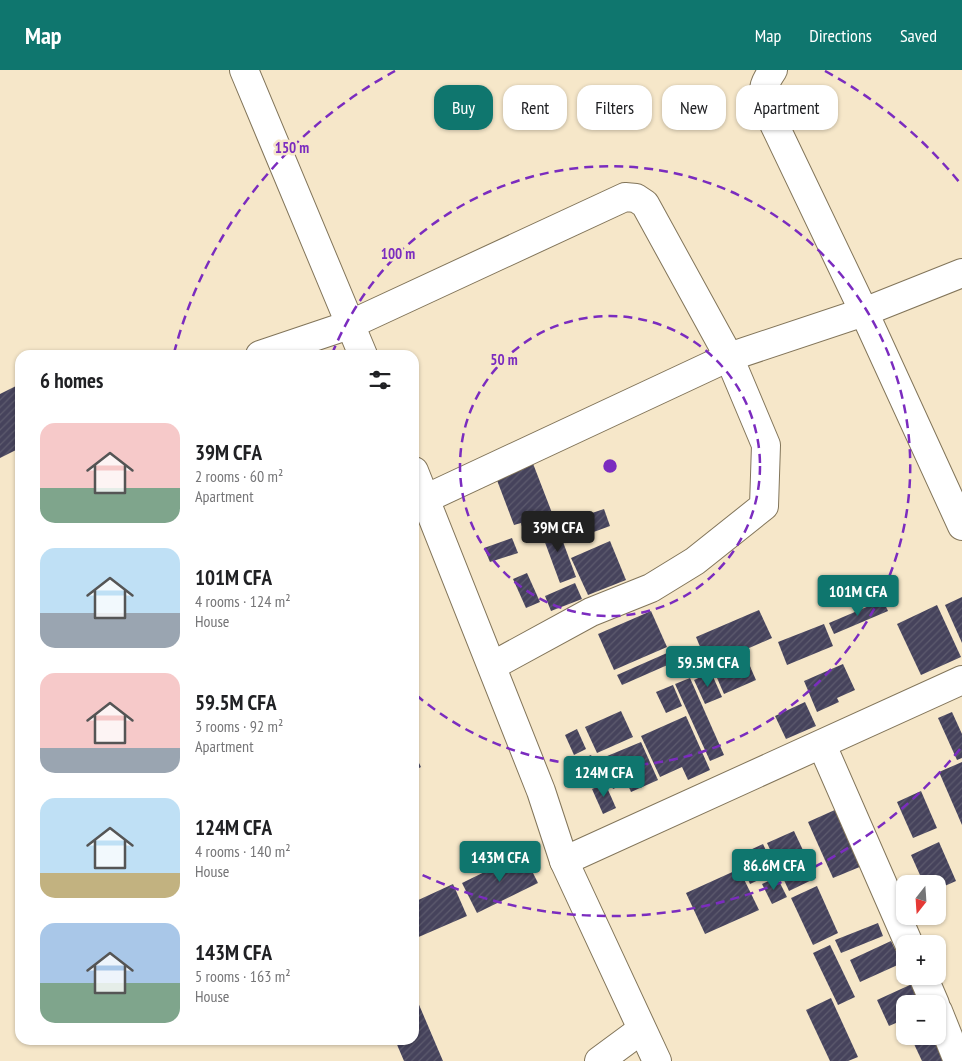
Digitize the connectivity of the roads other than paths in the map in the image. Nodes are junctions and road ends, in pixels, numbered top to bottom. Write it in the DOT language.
graph roads {
  1 [pos="244,70"];
  2 [pos="773,70"];
  3 [pos="962,273"];
  4 [pos="864,312"];
  5 [pos="349,325"];
  6 [pos="275,350"];
  7 [pos="361,350"];
  8 [pos="729,357"];
  9 [pos="419,484"];
  10 [pos="425,499"];
  11 [pos="962,526"];
  12 [pos="492,666"];
  13 [pos="962,680"];
  14 [pos="822,745"];
  15 [pos="564,861"];
  16 [pos="905,935"];
  17 [pos="641,1030"];
  18 [pos="946,1031"];
  19 [pos="599,1061"];
  20 [pos="657,1061"];
  21 [pos="958,1061"];
  1 -- 5 [label="street"];
  2 -- 4 [label="street"];
  3 -- 4 [label="street"];
  4 -- 8 [label="street"];
  4 -- 11 [label="street"];
  5 -- 6 [label="street"];
  5 -- 7 [label="street"];
  5 -- 8 [label="street"];
  8 -- 10 [label="street"];
  8 -- 12 [label="street"];
  9 -- 10 [label="street"];
  10 -- 12 [label="street"];
  12 -- 15 [label="street"];
  13 -- 14 [label="street"];
  14 -- 15 [label="street"];
  14 -- 16 [label="street"];
  15 -- 17 [label="street"];
  17 -- 19 [label="street"];
  17 -- 20 [label="street"];
  18 -- 21 [label="street"];
}
